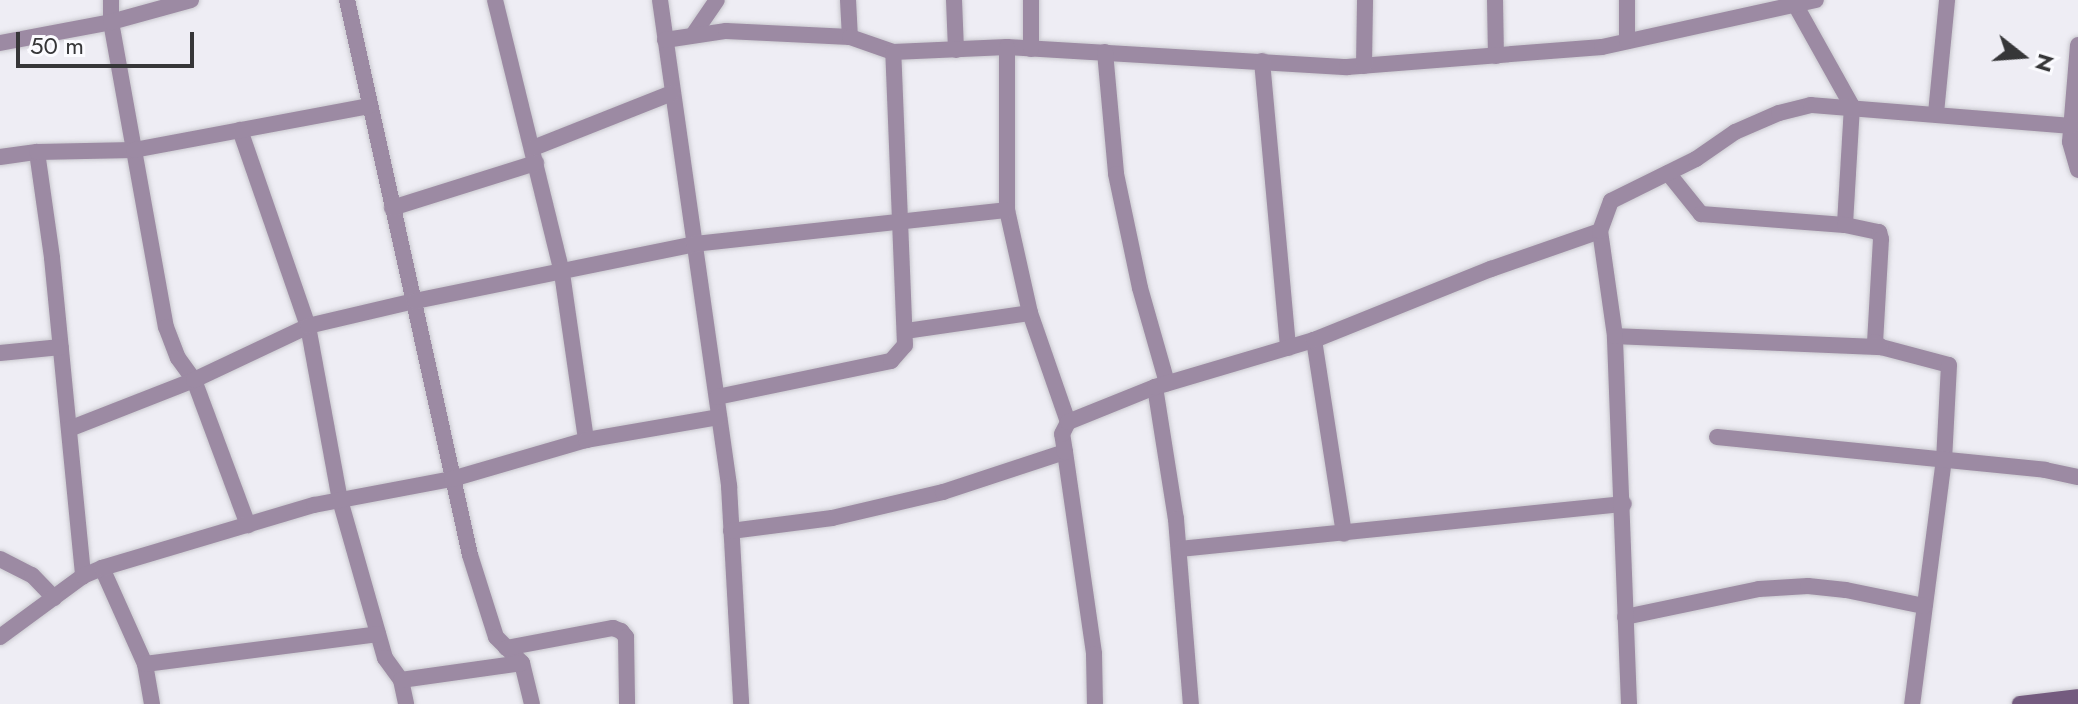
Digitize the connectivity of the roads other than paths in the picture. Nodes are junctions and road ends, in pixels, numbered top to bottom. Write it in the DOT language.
graph roads {
  1 [pos="111,0"];
  2 [pos="191,0"];
  3 [pos="347,0"];
  4 [pos="495,0"];
  5 [pos="660,0"];
  6 [pos="717,0"];
  7 [pos="848,0"];
  8 [pos="954,0"];
  9 [pos="1031,0"];
  10 [pos="1365,0"];
  11 [pos="1495,0"];
  12 [pos="1627,0"];
  13 [pos="1816,0"];
  14 [pos="1947,0"];
  15 [pos="1796,6"];
  16 [pos="111,22"];
  17 [pos="693,35"];
  18 [pos="850,37"];
  19 [pos="665,40"];
  20 [pos="1627,41"];
  21 [pos="0,43"];
  22 [pos="2078,45"];
  23 [pos="1007,47"];
  24 [pos="1031,49"];
  25 [pos="956,50"];
  26 [pos="893,52"];
  27 [pos="1105,52"];
  28 [pos="1496,56"];
  29 [pos="1262,61"];
  30 [pos="1364,66"];
  31 [pos="672,93"];
  32 [pos="370,106"];
  33 [pos="1852,106"];
  34 [pos="1936,113"];
  35 [pos="2070,126"];
  36 [pos="240,130"];
  37 [pos="134,150"];
  38 [pos="37,152"];
  39 [pos="534,155"];
  40 [pos="0,157"];
  41 [pos="2078,170"];
  42 [pos="1668,173"];
  43 [pos="392,208"];
  44 [pos="1007,210"];
  45 [pos="901,221"];
  46 [pos="1845,225"];
  47 [pos="1600,231"];
  48 [pos="694,244"];
  49 [pos="562,273"];
  50 [pos="415,301"];
  51 [pos="1030,313"];
  52 [pos="308,326"];
  53 [pos="906,331"];
  54 [pos="1615,336"];
  55 [pos="1314,340"];
  56 [pos="61,347"];
  57 [pos="1881,347"];
  58 [pos="1288,348"];
  59 [pos="0,353"];
  60 [pos="194,380"];
  61 [pos="1161,385"];
  62 [pos="717,397"];
  63 [pos="719,417"];
  64 [pos="1068,422"];
  65 [pos="69,429"];
  66 [pos="1717,437"];
  67 [pos="586,440"];
  68 [pos="1065,452"];
  69 [pos="1944,459"];
  70 [pos="2078,477"];
  71 [pos="452,479"];
  72 [pos="340,500"];
  73 [pos="1624,504"];
  74 [pos="248,525"];
  75 [pos="731,531"];
  76 [pos="1344,534"];
  77 [pos="1180,549"];
  78 [pos="0,559"];
  79 [pos="102,568"];
  80 [pos="83,576"];
  81 [pos="54,598"];
  82 [pos="1924,606"];
  83 [pos="1625,617"];
  84 [pos="378,634"];
  85 [pos="0,637"];
  86 [pos="506,648"];
  87 [pos="522,663"];
  88 [pos="145,664"];
  89 [pos="401,680"];
  90 [pos="2078,697"];
  91 [pos="152,704"];
  92 [pos="406,704"];
  93 [pos="532,704"];
  94 [pos="627,704"];
  95 [pos="741,704"];
  96 [pos="1095,704"];
  97 [pos="1191,704"];
  98 [pos="1629,704"];
  99 [pos="1912,704"];
  100 [pos="2020,704"];
  1 -- 16 [label="street"];
  2 -- 16 [label="street"];
  3 -- 32 [label="street"];
  4 -- 39 [label="street"];
  5 -- 19 [label="street"];
  6 -- 17 [label="street"];
  7 -- 18 [label="street"];
  8 -- 25 [label="street"];
  9 -- 24 [label="street"];
  10 -- 30 [label="street"];
  11 -- 28 [label="street"];
  12 -- 20 [label="street"];
  13 -- 15 [label="street"];
  14 -- 34 [label="street"];
  15 -- 20 [label="street"];
  15 -- 33 [label="street"];
  16 -- 21 [label="street"];
  16 -- 37 [label="street"];
  17 -- 18 [label="street"];
  17 -- 19 [label="street"];
  18 -- 26 [label="street"];
  19 -- 31 [label="street"];
  20 -- 28 [label="street"];
  22 -- 35 [label="street"];
  23 -- 24 [label="street"];
  23 -- 25 [label="street"];
  23 -- 44 [label="street"];
  24 -- 27 [label="street"];
  25 -- 26 [label="street"];
  26 -- 45 [label="street"];
  27 -- 29 [label="street"];
  27 -- 61 [label="street"];
  28 -- 30 [label="street"];
  29 -- 30 [label="street"];
  29 -- 58 [label="street"];
  31 -- 39 [label="street"];
  31 -- 48 [label="street"];
  32 -- 36 [label="street"];
  32 -- 43 [label="street"];
  33 -- 34 [label="street"];
  33 -- 42 [label="street"];
  33 -- 46 [label="street"];
  34 -- 35 [label="street"];
  35 -- 41 [label="street"];
  36 -- 37 [label="street"];
  36 -- 52 [label="street"];
  37 -- 38 [label="street"];
  37 -- 60 [label="street"];
  38 -- 40 [label="street"];
  38 -- 56 [label="street"];
  39 -- 43 [label="street"];
  39 -- 49 [label="street"];
  42 -- 46 [label="street"];
  42 -- 47 [label="street"];
  43 -- 50 [label="street"];
  44 -- 45 [label="street"];
  44 -- 51 [label="street"];
  45 -- 48 [label="street"];
  45 -- 53 [label="street"];
  46 -- 57 [label="street"];
  47 -- 54 [label="street"];
  47 -- 55 [label="street"];
  48 -- 49 [label="street"];
  48 -- 62 [label="street"];
  49 -- 50 [label="street"];
  49 -- 67 [label="street"];
  50 -- 52 [label="street"];
  50 -- 71 [label="street"];
  51 -- 53 [label="street"];
  51 -- 64 [label="street"];
  52 -- 60 [label="street"];
  52 -- 72 [label="street"];
  53 -- 62 [label="street"];
  54 -- 57 [label="street"];
  54 -- 73 [label="street"];
  55 -- 58 [label="street"];
  55 -- 76 [label="street"];
  56 -- 59 [label="street"];
  56 -- 65 [label="street"];
  57 -- 69 [label="street"];
  58 -- 61 [label="street"];
  60 -- 65 [label="street"];
  60 -- 74 [label="street"];
  61 -- 64 [label="street"];
  61 -- 77 [label="street"];
  62 -- 63 [label="street"];
  63 -- 67 [label="street"];
  63 -- 75 [label="street"];
  64 -- 68 [label="street"];
  65 -- 80 [label="street"];
  66 -- 69 [label="street"];
  67 -- 71 [label="street"];
  68 -- 75 [label="street"];
  68 -- 96 [label="street"];
  69 -- 70 [label="street"];
  69 -- 82 [label="street"];
  71 -- 72 [label="street"];
  71 -- 86 [label="street"];
  72 -- 74 [label="street"];
  72 -- 84 [label="street"];
  73 -- 76 [label="street"];
  73 -- 83 [label="street"];
  74 -- 79 [label="street"];
  75 -- 95 [label="street"];
  76 -- 77 [label="street"];
  77 -- 97 [label="street"];
  78 -- 81 [label="street"];
  79 -- 80 [label="street"];
  79 -- 88 [label="street"];
  80 -- 81 [label="street"];
  81 -- 85 [label="street"];
  82 -- 83 [label="street"];
  82 -- 99 [label="street"];
  83 -- 98 [label="street"];
  84 -- 88 [label="street"];
  84 -- 89 [label="street"];
  86 -- 87 [label="street"];
  86 -- 94 [label="street"];
  87 -- 89 [label="street"];
  87 -- 93 [label="street"];
  88 -- 91 [label="street"];
  89 -- 92 [label="street"];
  90 -- 100 [label="street"];
}
